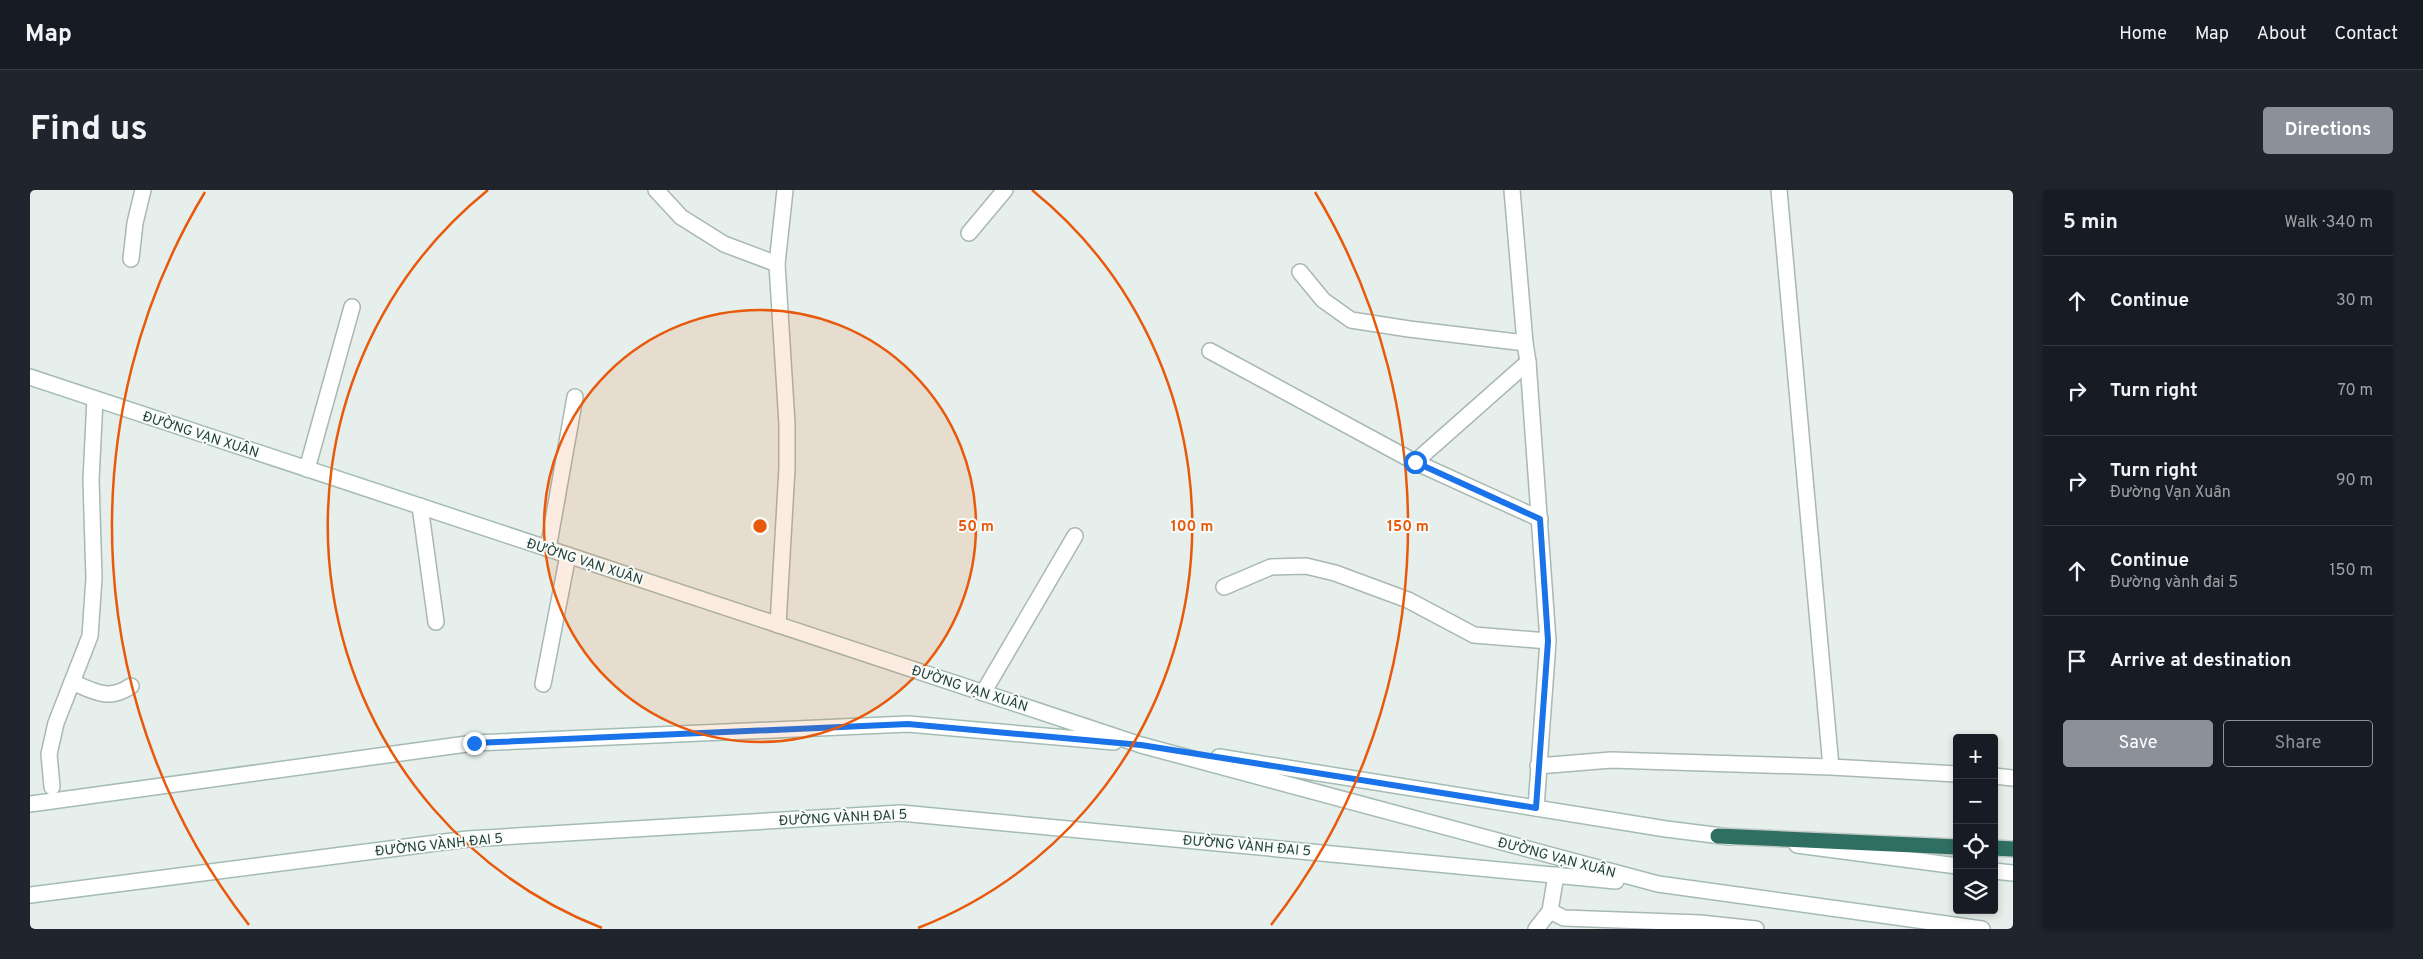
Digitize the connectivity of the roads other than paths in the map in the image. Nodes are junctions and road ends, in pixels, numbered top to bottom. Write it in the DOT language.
graph roads {
  1 [pos="143,190"];
  2 [pos="656,190"];
  3 [pos="785,190"];
  4 [pos="1006,190"];
  5 [pos="1512,190"];
  6 [pos="1779,190"];
  7 [pos="969,233"];
  8 [pos="131,259"];
  9 [pos="777,264"];
  10 [pos="1300,272"];
  11 [pos="352,307"];
  12 [pos="1525,343"];
  13 [pos="1210,351"];
  14 [pos="1528,362"];
  15 [pos="30,377"];
  16 [pos="575,397"];
  17 [pos="95,399"];
  18 [pos="1415,462"];
  19 [pos="307,469"];
  20 [pos="420,506"];
  21 [pos="1540,519"];
  22 [pos="1075,536"];
  23 [pos="548,549"];
  24 [pos="568,555"];
  25 [pos="1224,586"];
  26 [pos="436,622"];
  27 [pos="778,625"];
  28 [pos="1548,641"];
  29 [pos="72,682"];
  30 [pos="543,684"];
  31 [pos="131,686"];
  32 [pos="983,692"];
  33 [pos="1141,745"];
  34 [pos="1538,766"];
  35 [pos="1831,766"];
  36 [pos="1953,774"];
  37 [pos="1998,776"];
  38 [pos="2013,778"];
  39 [pos="52,787"];
  40 [pos="30,804"];
  41 [pos="1536,808"];
  42 [pos="1718,836"];
  43 [pos="1953,847"];
  44 [pos="1998,848"];
  45 [pos="2013,849"];
  46 [pos="1953,865"];
  47 [pos="1998,871"];
  48 [pos="2013,873"];
  49 [pos="1556,875"];
  50 [pos="1658,884"];
  51 [pos="30,896"];
  52 [pos="1550,911"];
  53 [pos="1536,929"];
  54 [pos="1756,929"];
  55 [pos="1982,929"];
  1 -- 8 [label="main road"];
  2 -- 9 [label="main road"];
  3 -- 9 [label="main road"];
  4 -- 7 [label="main road"];
  5 -- 12 [label="main road"];
  6 -- 35 [label="main road"];
  9 -- 27 [label="main road"];
  10 -- 12 [label="main road"];
  11 -- 19 [label="main road"];
  12 -- 14 [label="main road"];
  13 -- 18 [label="main road"];
  14 -- 18 [label="main road"];
  14 -- 21 [label="main road"];
  15 -- 17 [label="main road, ĐƯỜNG VẠN XUÂN"];
  16 -- 23 [label="main road"];
  17 -- 19 [label="main road, ĐƯỜNG VẠN XUÂN"];
  17 -- 29 [label="main road"];
  18 -- 21 [label="main road"];
  19 -- 20 [label="main road, ĐƯỜNG VẠN XUÂN"];
  20 -- 23 [label="main road, ĐƯỜNG VẠN XUÂN"];
  20 -- 26 [label="main road"];
  21 -- 28 [label="main road"];
  22 -- 32 [label="main road"];
  23 -- 24 [label="main road, ĐƯỜNG VẠN XUÂN"];
  24 -- 27 [label="main road, ĐƯỜNG VẠN XUÂN"];
  24 -- 30 [label="main road"];
  25 -- 28 [label="main road"];
  27 -- 32 [label="main road, ĐƯỜNG VẠN XUÂN"];
  28 -- 34 [label="main road"];
  29 -- 31 [label="main road"];
  29 -- 39 [label="main road"];
  32 -- 33 [label="main road, ĐƯỜNG VẠN XUÂN"];
  33 -- 40 [label="main road"];
  33 -- 41 [label="main road, ĐƯỜNG VẠN XUÂN"];
  33 -- 50 [label="main road, ĐƯỜNG VẠN XUÂN"];
  34 -- 35 [label="main road"];
  34 -- 41 [label="main road"];
  35 -- 36 [label="main road"];
  37 -- 38 [label="main road"];
  41 -- 42 [label="main road, ĐƯỜNG VẠN XUÂN"];
  42 -- 43 [label="highway"];
  42 -- 46 [label="main road, ĐƯỜNG VẠN XUÂN"];
  44 -- 45 [label="highway"];
  47 -- 48 [label="main road"];
  49 -- 50 [label="main road, ĐƯỜNG VÀNH ĐAI 5"];
  49 -- 51 [label="main road, ĐƯỜNG VÀNH ĐAI 5"];
  49 -- 52 [label="main road"];
  50 -- 55 [label="main road, ĐƯỜNG VẠN XUÂN"];
  52 -- 53 [label="main road"];
  52 -- 54 [label="main road"];
}
